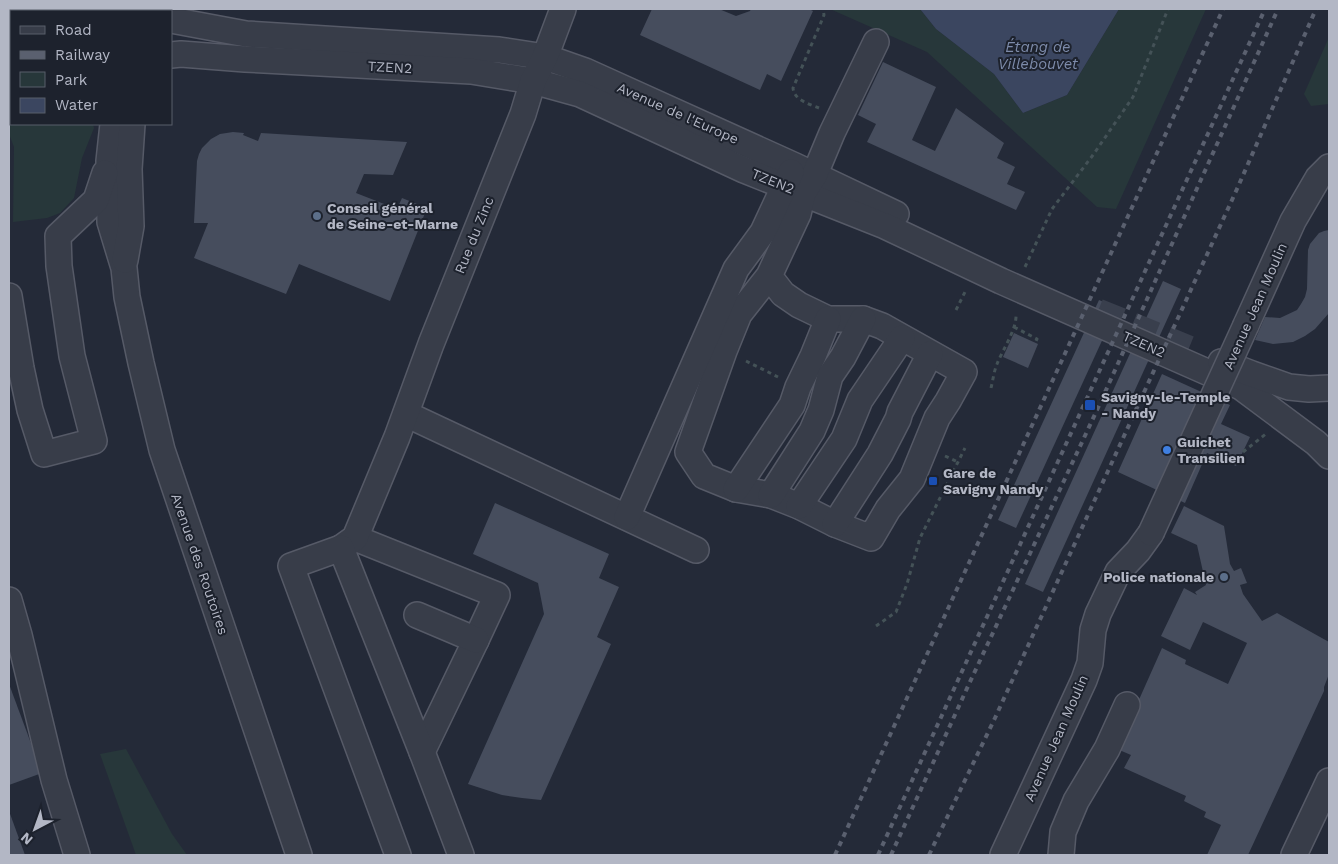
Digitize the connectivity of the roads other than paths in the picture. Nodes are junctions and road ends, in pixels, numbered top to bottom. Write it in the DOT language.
graph roads {
  1 [pos="564,9"];
  2 [pos="172,20"];
  3 [pos="246,34"];
  4 [pos="876,42"];
  5 [pos="174,57"];
  6 [pos="545,57"];
  7 [pos="533,81"];
  8 [pos="113,125"];
  9 [pos="132,125"];
  10 [pos="109,162"];
  11 [pos="1329,167"];
  12 [pos="799,180"];
  13 [pos="124,268"];
  14 [pos="769,276"];
  15 [pos="9,296"];
  16 [pos="1080,304"];
  17 [pos="828,319"];
  18 [pos="863,319"];
  19 [pos="902,338"];
  20 [pos="1189,348"];
  21 [pos="930,354"];
  22 [pos="1329,388"];
  23 [pos="406,414"];
  24 [pos="1329,456"];
  25 [pos="736,489"];
  26 [pos="771,495"];
  27 [pos="799,506"];
  28 [pos="627,517"];
  29 [pos="835,524"];
  30 [pos="348,543"];
  31 [pos="696,550"];
  32 [pos="9,600"];
  33 [pos="416,615"];
  34 [pos="476,640"];
  35 [pos="1127,705"];
  36 [pos="422,752"];
  37 [pos="1329,781"];
  38 [pos="77,855"];
  39 [pos="299,855"];
  40 [pos="398,855"];
  41 [pos="460,855"];
  42 [pos="1003,855"];
  43 [pos="1061,855"];
  44 [pos="1294,855"];
  1 -- 6 [label="street, Rue du Zinc"];
  2 -- 3 [label="street, Avenue de l'Europe"];
  3 -- 5 [label="street, Avenue de l'Europe"];
  3 -- 6 [label="street, Avenue de l'Europe"];
  4 -- 12 [label="street"];
  5 -- 7 [label="street, TZEN2"];
  6 -- 7 [label="street, Rue du Zinc"];
  6 -- 12 [label="street, Avenue de l'Europe"];
  7 -- 12 [label="street, TZEN2"];
  7 -- 23 [label="street, Rue du Zinc"];
  8 -- 10 [label="street, Avenue des Routoires"];
  9 -- 13 [label="street, Avenue des Routoires"];
  10 -- 13 [label="street, Avenue des Routoires"];
  10 -- 15 [label="street"];
  11 -- 42 [label="street, Avenue Jean Moulin, bridge"];
  12 -- 14 [label="street"];
  12 -- 16 [label="street, Avenue de l'Europe"];
  12 -- 24 [label="street, TZEN2"];
  12 -- 28 [label="street"];
  13 -- 39 [label="street, Avenue des Routoires"];
  14 -- 17 [label="street"];
  14 -- 25 [label="street"];
  17 -- 18 [label="street"];
  17 -- 25 [label="street"];
  18 -- 19 [label="street"];
  18 -- 26 [label="street"];
  19 -- 21 [label="street"];
  19 -- 27 [label="street"];
  20 -- 22 [label="street"];
  21 -- 29 [label="street"];
  21 -- 29 [label="street"];
  23 -- 28 [label="street"];
  23 -- 30 [label="street, Rue du Zinc"];
  25 -- 26 [label="street"];
  26 -- 27 [label="street"];
  27 -- 29 [label="street"];
  28 -- 31 [label="street"];
  30 -- 34 [label="street"];
  30 -- 36 [label="street"];
  30 -- 40 [label="street"];
  32 -- 38 [label="street"];
  33 -- 34 [label="street"];
  34 -- 36 [label="street"];
  35 -- 43 [label="street"];
  36 -- 41 [label="street"];
  37 -- 44 [label="street"];
}
